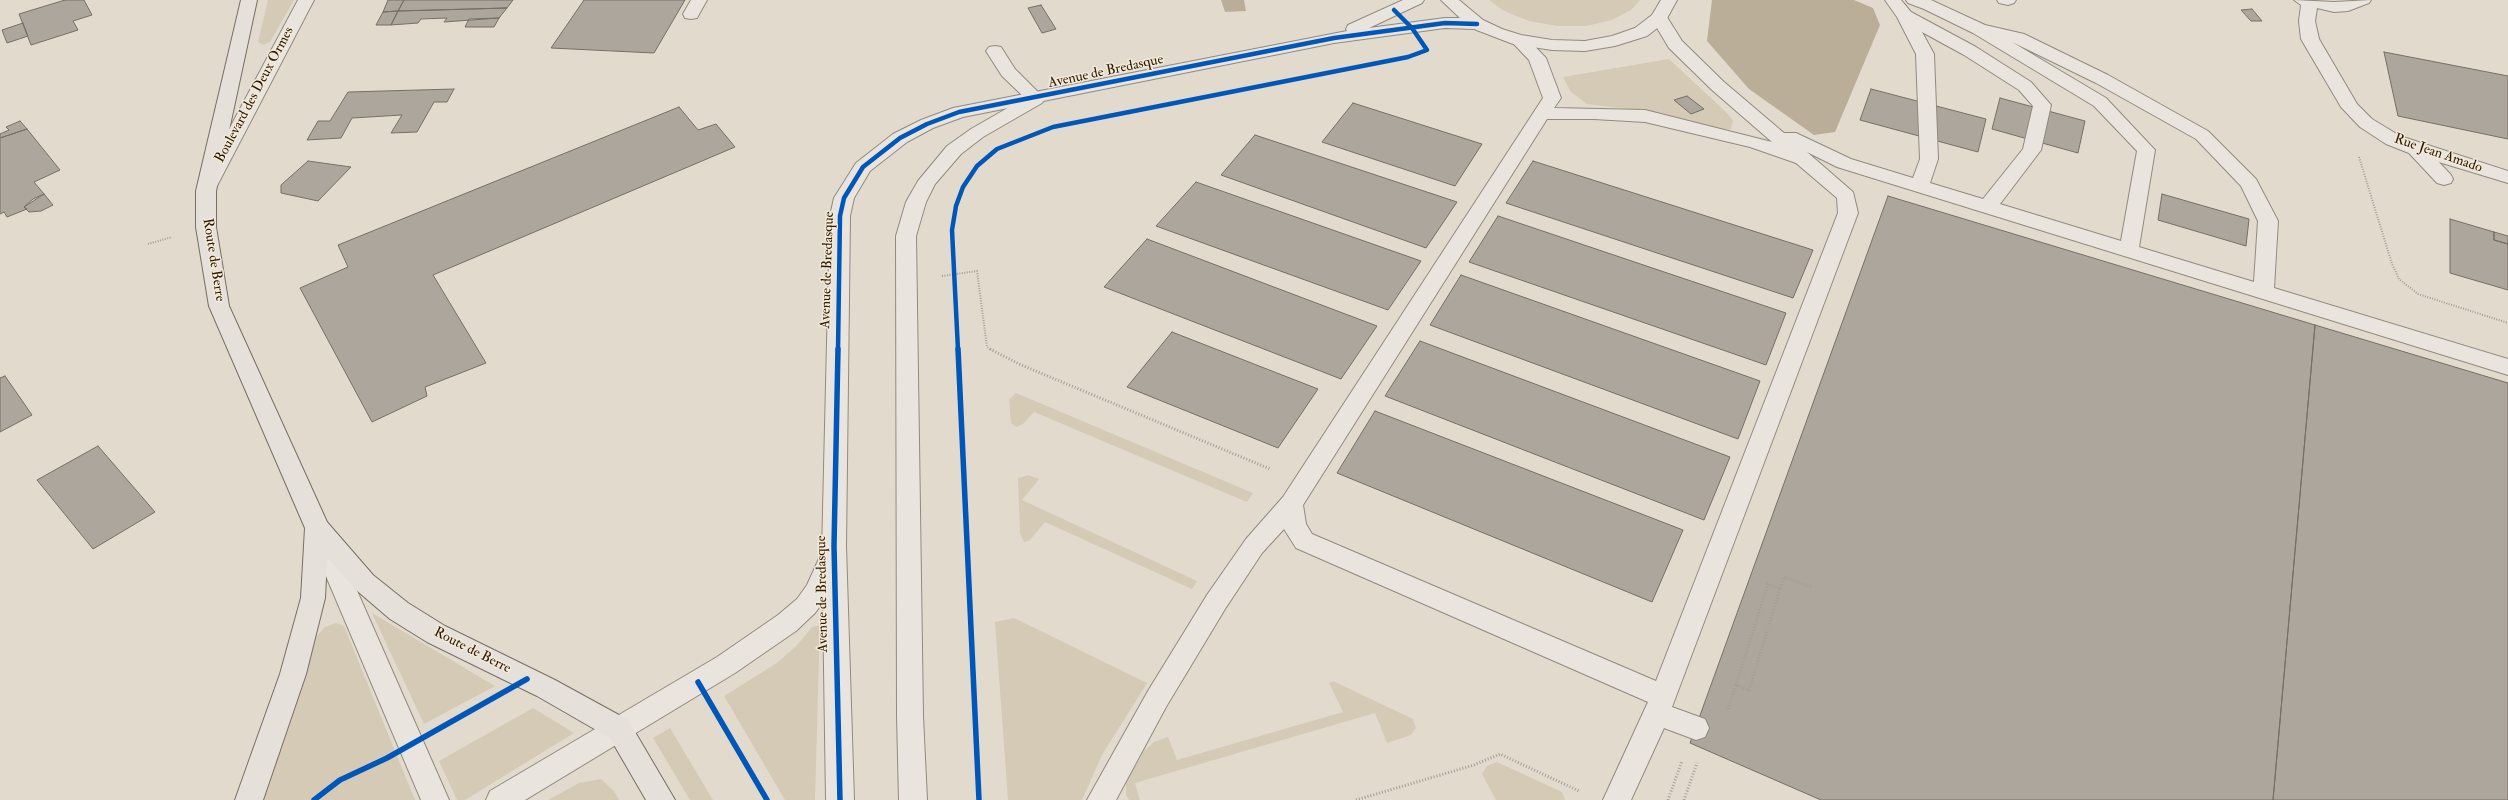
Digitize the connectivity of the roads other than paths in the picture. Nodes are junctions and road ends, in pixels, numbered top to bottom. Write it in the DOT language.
graph roads {
  1 [pos="249,0"];
  2 [pos="306,0"];
  3 [pos="1416,0"];
  4 [pos="1450,0"];
  5 [pos="1893,0"];
  6 [pos="1914,0"];
  7 [pos="2363,0"];
  8 [pos="2306,2"];
  9 [pos="1664,9"];
  10 [pos="1905,16"];
  11 [pos="1477,24"];
  12 [pos="1979,29"];
  13 [pos="1334,38"];
  14 [pos="1519,40"];
  15 [pos="995,51"];
  16 [pos="1036,99"];
  17 [pos="1542,114"];
  18 [pos="1768,127"];
  19 [pos="2416,149"];
  20 [pos="1804,160"];
  21 [pos="2508,177"];
  22 [pos="2444,178"];
  23 [pos="1919,186"];
  24 [pos="206,191"];
  25 [pos="1987,207"];
  26 [pos="2129,250"];
  27 [pos="2264,291"];
  28 [pos="2508,367"];
  29 [pos="1291,504"];
  30 [pos="317,528"];
  31 [pos="834,546"];
  32 [pos="1660,704"];
  33 [pos="1696,728"];
  34 [pos="619,729"];
  35 [pos="249,800"];
  36 [pos="435,800"];
  37 [pos="500,800"];
  38 [pos="662,800"];
  39 [pos="840,800"];
  40 [pos="913,800"];
  41 [pos="1101,800"];
  42 [pos="1617,800"];
  1 -- 24 [label="main road, Route de Berre"];
  2 -- 24 [label="street, Boulevard des Deux Ormes"];
  3 -- 13 [label="street, Avenue de Bredasque"];
  4 -- 11 [label="street"];
  5 -- 10 [label="street"];
  6 -- 12 [label="street"];
  7 -- 8 [label="street"];
  8 -- 19 [label="street, Rue Jean Amado"];
  9 -- 14 [label="street"];
  9 -- 18 [label="street"];
  10 -- 23 [label="street"];
  10 -- 25 [label="street"];
  11 -- 13 [label="street, Avenue de Bredasque"];
  11 -- 14 [label="street"];
  12 -- 26 [label="street"];
  12 -- 27 [label="street"];
  13 -- 16 [label="street, Avenue de Bredasque"];
  14 -- 17 [label="street"];
  15 -- 16 [label="street"];
  16 -- 31 [label="street, Avenue de Bredasque"];
  16 -- 40 [label="street, Avenue de Bredasque"];
  17 -- 20 [label="street"];
  17 -- 29 [label="street"];
  18 -- 20 [label="street"];
  18 -- 23 [label="street"];
  19 -- 21 [label="street, Rue Jean Amado"];
  19 -- 22 [label="street"];
  20 -- 32 [label="street"];
  23 -- 25 [label="street"];
  24 -- 30 [label="main road, Route de Berre"];
  25 -- 26 [label="street"];
  26 -- 27 [label="street"];
  27 -- 28 [label="street"];
  29 -- 32 [label="street"];
  29 -- 41 [label="street"];
  30 -- 34 [label="main road, Route de Berre"];
  30 -- 35 [label="main road"];
  30 -- 36 [label="street, Route de Berre"];
  31 -- 34 [label="street, Avenue de Bredasque"];
  31 -- 39 [label="street, Avenue de Bredasque"];
  32 -- 33 [label="street"];
  32 -- 42 [label="street"];
  34 -- 37 [label="street, Avenue de Bredasque"];
  34 -- 38 [label="main road, Route de Berre"];
}
